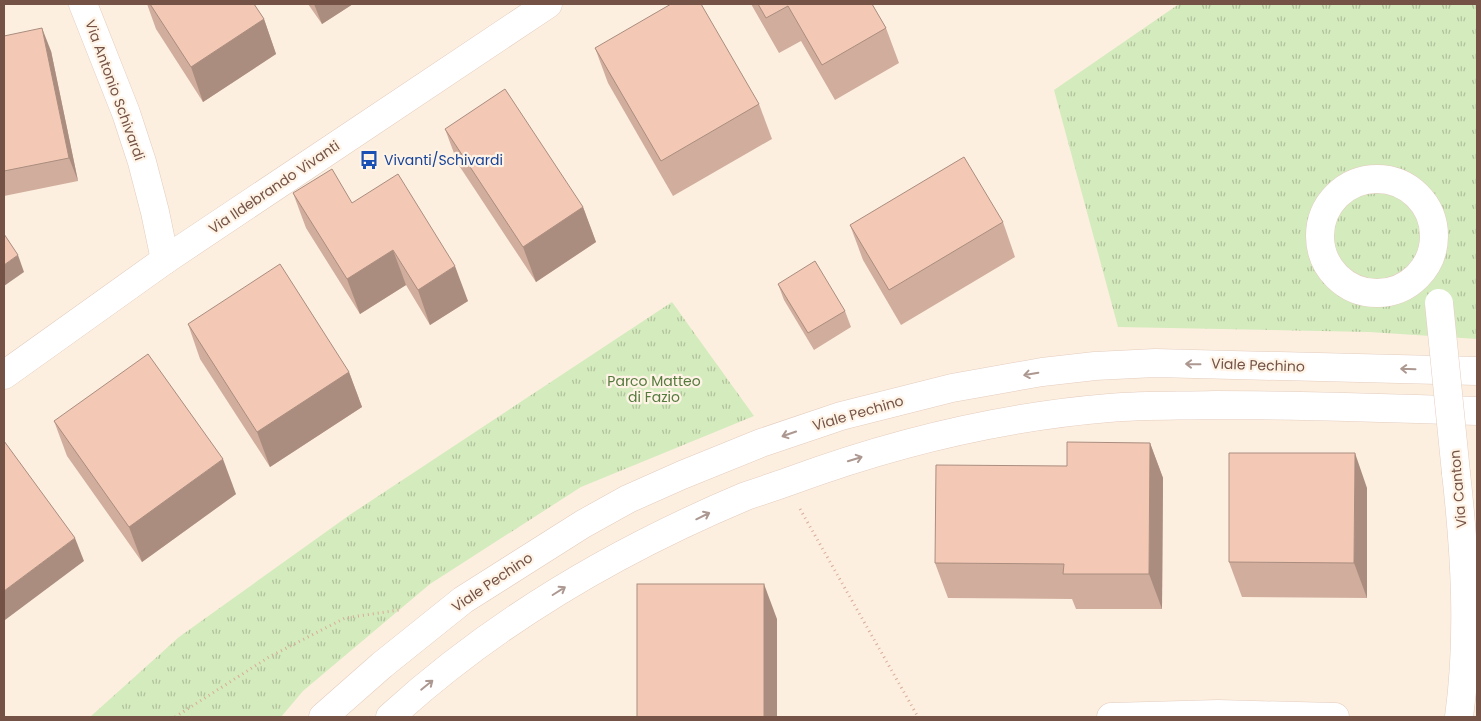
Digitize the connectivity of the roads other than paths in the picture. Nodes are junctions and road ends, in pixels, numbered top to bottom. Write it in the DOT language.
graph roads {
  1 [pos="548,4"];
  2 [pos="86,5"];
  3 [pos="164,260"];
  4 [pos="1427,263"];
  5 [pos="1476,371"];
  6 [pos="4,376"];
  7 [pos="1477,411"];
  8 [pos="323,717"];
  9 [pos="390,717"];
  10 [pos="1111,717"];
  11 [pos="1336,717"];
  12 [pos="1459,717"];
  1 -- 3 [label="street, Via Ildebrando Vivanti"];
  2 -- 3 [label="street, Via Antonio Schivardi"];
  3 -- 6 [label="street, Via Ildebrando Vivanti"];
  4 -- 4 [label="street"];
  4 -- 12 [label="street, Via Canton, bridge"];
  5 -- 8 [label="street, Viale Pechino, one-way"];
  9 -- 7 [label="street, one-way"];
  10 -- 11 [label="street"];
}
